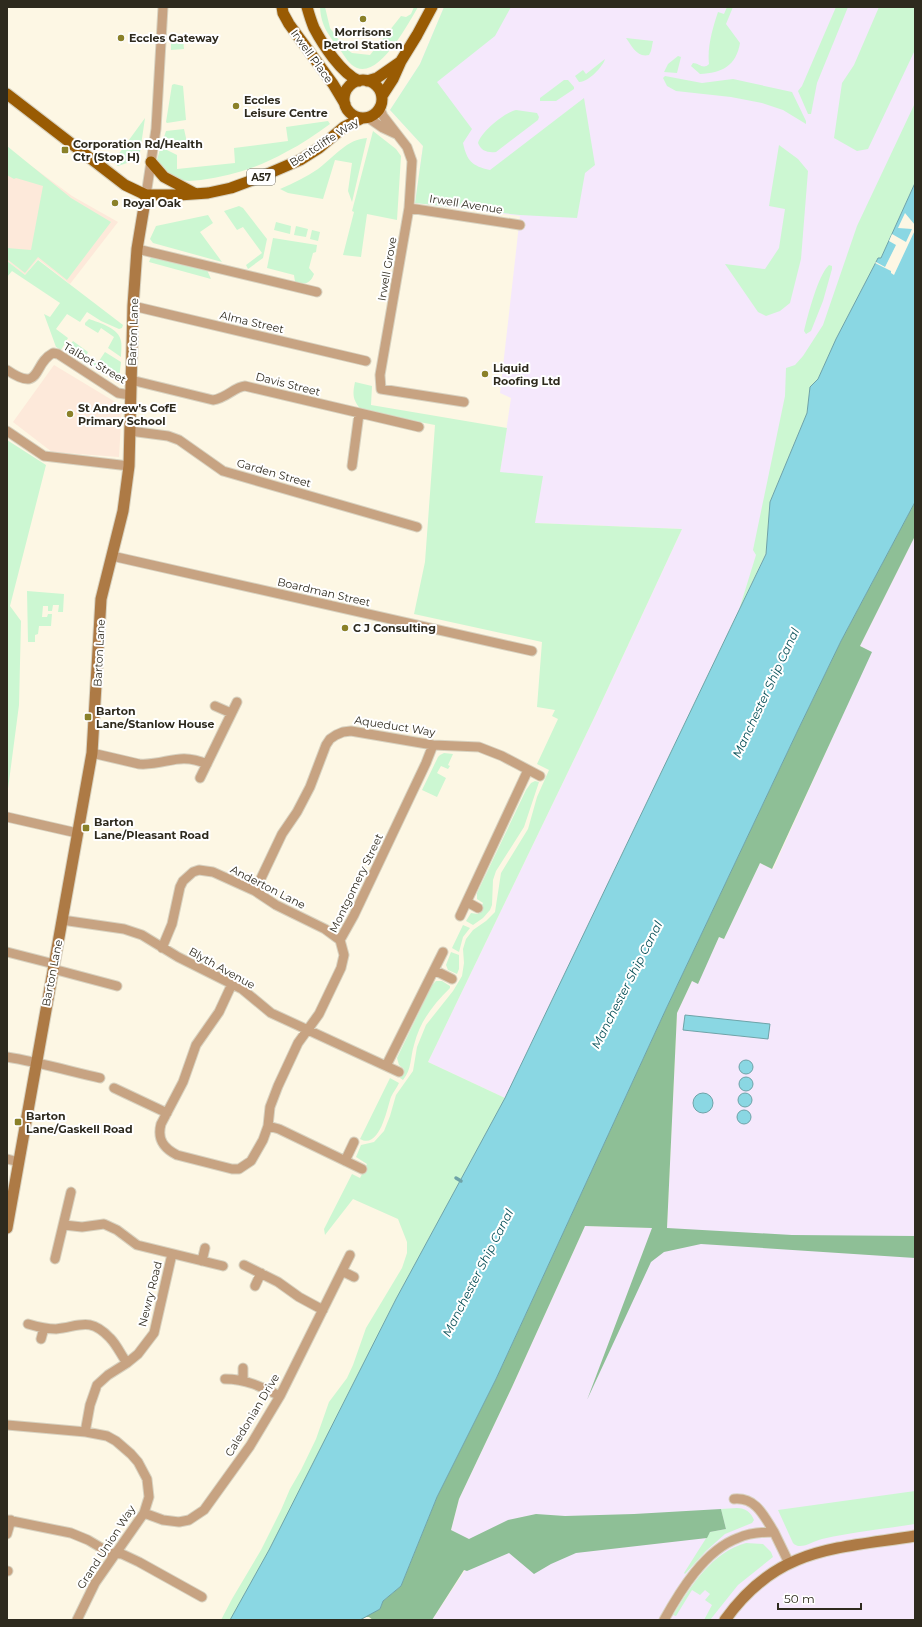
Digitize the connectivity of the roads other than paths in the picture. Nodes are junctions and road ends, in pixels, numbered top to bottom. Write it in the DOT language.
graph roads {
  1 [pos="163,7"];
  2 [pos="282,7"];
  3 [pos="306,7"];
  4 [pos="432,7"];
  5 [pos="401,61"];
  6 [pos="363,81"];
  7 [pos="7,94"];
  8 [pos="382,96"];
  9 [pos="345,104"];
  10 [pos="380,108"];
  11 [pos="365,117"];
  12 [pos="396,134"];
  13 [pos="151,162"];
  14 [pos="194,194"];
  15 [pos="146,195"];
  16 [pos="409,208"];
  17 [pos="520,225"];
  18 [pos="137,249"];
  19 [pos="317,292"];
  20 [pos="133,306"];
  21 [pos="366,361"];
  22 [pos="7,370"];
  23 [pos="131,380"];
  24 [pos="130,395"];
  25 [pos="464,402"];
  26 [pos="359,414"];
  27 [pos="419,427"];
  28 [pos="7,431"];
  29 [pos="130,431"];
  30 [pos="129,466"];
  31 [pos="352,466"];
  32 [pos="418,527"];
  33 [pos="112,556"];
  34 [pos="532,651"];
  35 [pos="237,702"];
  36 [pos="215,706"];
  37 [pos="231,713"];
  38 [pos="433,745"];
  39 [pos="92,754"];
  40 [pos="207,764"];
  41 [pos="528,770"];
  42 [pos="540,776"];
  43 [pos="200,778"];
  44 [pos="7,817"];
  45 [pos="77,833"];
  46 [pos="255,891"];
  47 [pos="467,902"];
  48 [pos="478,908"];
  49 [pos="460,916"];
  50 [pos="62,920"];
  51 [pos="340,940"];
  52 [pos="162,948"];
  53 [pos="7,952"];
  54 [pos="443,952"];
  55 [pos="53,966"];
  56 [pos="434,970"];
  57 [pos="452,979"];
  58 [pos="232,984"];
  59 [pos="117,986"];
  60 [pos="307,1030"];
  61 [pos="7,1057"];
  62 [pos="36,1063"];
  63 [pos="386,1066"];
  64 [pos="399,1072"];
  65 [pos="100,1078"];
  66 [pos="114,1088"];
  67 [pos="167,1113"];
  68 [pos="268,1126"];
  69 [pos="354,1142"];
  70 [pos="7,1159"];
  71 [pos="345,1161"];
  72 [pos="19,1162"];
  73 [pos="362,1169"];
  74 [pos="72,1192"];
  75 [pos="64,1225"];
  76 [pos="7,1228"];
  77 [pos="205,1248"];
  78 [pos="172,1254"];
  79 [pos="350,1255"];
  80 [pos="55,1259"];
  81 [pos="202,1261"];
  82 [pos="244,1265"];
  83 [pos="223,1266"];
  84 [pos="342,1271"];
  85 [pos="261,1273"];
  86 [pos="354,1277"];
  87 [pos="255,1286"];
  88 [pos="323,1310"];
  89 [pos="28,1324"];
  90 [pos="44,1328"];
  91 [pos="41,1339"];
  92 [pos="127,1363"];
  93 [pos="243,1368"];
  94 [pos="225,1379"];
  95 [pos="243,1380"];
  96 [pos="280,1396"];
  97 [pos="7,1425"];
  98 [pos="86,1432"];
  99 [pos="734,1499"];
  100 [pos="144,1512"];
  101 [pos="9,1520"];
  102 [pos="774,1532"];
  103 [pos="7,1534"];
  104 [pos="915,1536"];
  105 [pos="116,1554"];
  106 [pos="789,1563"];
  107 [pos="202,1597"];
  108 [pos="77,1620"];
  109 [pos="664,1620"];
  110 [pos="725,1620"];
  1 -- 13 [label="street"];
  2 -- 9 [label="main road, Irwell Place"];
  3 -- 6 [label="main road, Irwell Place"];
  4 -- 5 [label="main road"];
  5 -- 6 [label="main road"];
  5 -- 8 [label="main road"];
  6 -- 8 [label="main road"];
  6 -- 9 [label="main road"];
  7 -- 15 [label="main road, A57"];
  8 -- 10 [label="main road"];
  9 -- 11 [label="main road"];
  10 -- 11 [label="main road"];
  10 -- 12 [label="street, Irwell Grove"];
  11 -- 12 [label="street, Irwell Grove"];
  11 -- 14 [label="main road, Bentcliffe Way / A57"];
  12 -- 16 [label="street, Irwell Grove"];
  13 -- 14 [label="main road"];
  13 -- 15 [label="street"];
  14 -- 15 [label="main road, Bentcliffe Way / A57"];
  15 -- 18 [label="main road, Barton Lane"];
  16 -- 17 [label="street, Irwell Avenue"];
  16 -- 25 [label="street, Irwell Grove"];
  18 -- 19 [label="street"];
  18 -- 20 [label="main road, Barton Lane"];
  20 -- 21 [label="street, Alma Street"];
  20 -- 23 [label="main road, Barton Lane"];
  22 -- 24 [label="street, Talbot Street"];
  23 -- 24 [label="main road, Barton Lane"];
  23 -- 26 [label="street, Davis Street"];
  24 -- 29 [label="main road, Barton Lane"];
  26 -- 27 [label="street, Davis Street"];
  26 -- 31 [label="street"];
  28 -- 30 [label="street"];
  29 -- 30 [label="main road, Barton Lane"];
  29 -- 32 [label="street, Garden Street"];
  30 -- 33 [label="main road, Barton Lane"];
  33 -- 34 [label="street, Boardman Street"];
  33 -- 39 [label="main road, Barton Lane"];
  35 -- 37 [label="street"];
  36 -- 37 [label="street"];
  37 -- 40 [label="street"];
  38 -- 41 [label="street, Aqueduct Way"];
  38 -- 46 [label="street, Aqueduct Way"];
  38 -- 51 [label="street, Montgomery Street"];
  39 -- 40 [label="street"];
  39 -- 45 [label="main road, Barton Lane"];
  40 -- 43 [label="street"];
  41 -- 42 [label="street, Aqueduct Way"];
  41 -- 47 [label="street"];
  44 -- 45 [label="street"];
  45 -- 50 [label="main road, Barton Lane"];
  46 -- 51 [label="street, Anderton Lane"];
  46 -- 52 [label="street, Anderton Lane"];
  47 -- 48 [label="street"];
  47 -- 49 [label="street"];
  50 -- 52 [label="street, Blyth Avenue"];
  50 -- 55 [label="main road, Barton Lane"];
  51 -- 60 [label="street, Montgomery Street"];
  52 -- 58 [label="street, Blyth Avenue"];
  53 -- 55 [label="street"];
  54 -- 56 [label="street"];
  55 -- 59 [label="street"];
  55 -- 62 [label="main road, Barton Lane"];
  56 -- 57 [label="street"];
  56 -- 63 [label="street"];
  58 -- 60 [label="street, Blyth Avenue"];
  58 -- 67 [label="street, Montgomery Street"];
  60 -- 63 [label="street, Blyth Avenue"];
  60 -- 68 [label="street, Montgomery Street"];
  61 -- 62 [label="street"];
  62 -- 65 [label="street"];
  62 -- 72 [label="main road, Barton Lane"];
  63 -- 64 [label="street, Blyth Avenue"];
  66 -- 67 [label="street"];
  67 -- 68 [label="street, Montgomery Street"];
  68 -- 71 [label="street"];
  69 -- 71 [label="street"];
  70 -- 72 [label="street"];
  71 -- 73 [label="street"];
  72 -- 76 [label="main road, Barton Lane"];
  74 -- 75 [label="street"];
  75 -- 78 [label="street"];
  75 -- 80 [label="street"];
  77 -- 81 [label="street"];
  78 -- 81 [label="street"];
  78 -- 92 [label="street, Newry Road"];
  79 -- 84 [label="street, Caledonian Drive"];
  81 -- 83 [label="street"];
  82 -- 85 [label="street"];
  84 -- 86 [label="street"];
  84 -- 88 [label="street, Caledonian Drive"];
  85 -- 87 [label="street"];
  85 -- 88 [label="street"];
  88 -- 96 [label="street, Caledonian Drive"];
  89 -- 90 [label="street"];
  90 -- 91 [label="street"];
  90 -- 92 [label="street"];
  92 -- 98 [label="street, Newry Road"];
  93 -- 95 [label="street"];
  94 -- 95 [label="street"];
  95 -- 96 [label="street"];
  96 -- 100 [label="street, Caledonian Drive"];
  97 -- 98 [label="street, Grand Union Way"];
  98 -- 100 [label="street, Grand Union Way"];
  99 -- 102 [label="street"];
  100 -- 105 [label="street, Grand Union Way"];
  101 -- 103 [label="street"];
  101 -- 105 [label="street"];
  102 -- 106 [label="street"];
  102 -- 109 [label="street"];
  104 -- 106 [label="main road"];
  105 -- 107 [label="street"];
  105 -- 108 [label="street, Grand Union Way"];
  106 -- 110 [label="main road"];
}
